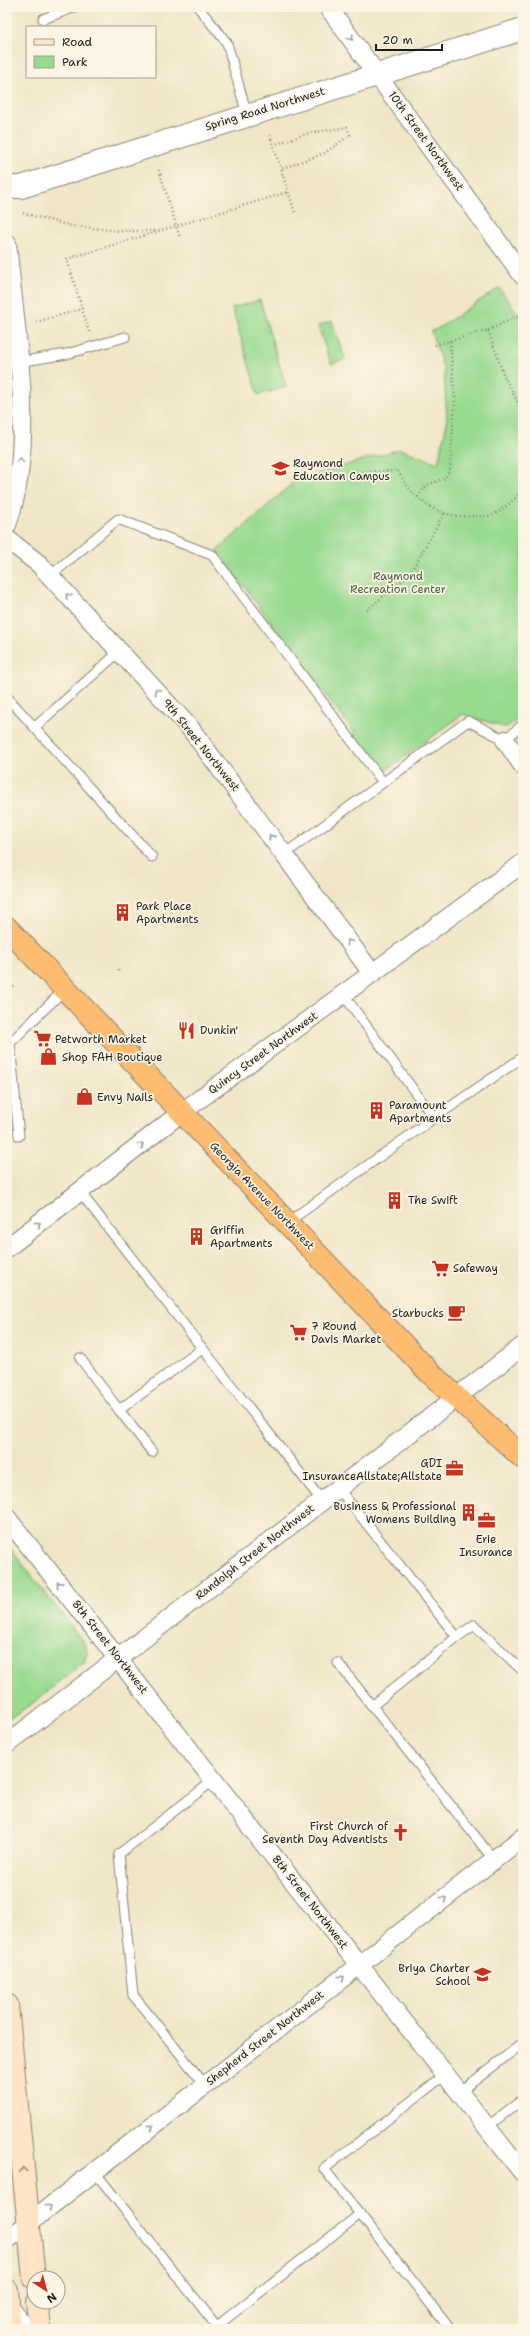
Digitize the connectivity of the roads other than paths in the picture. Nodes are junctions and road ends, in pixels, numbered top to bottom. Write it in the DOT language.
graph roads {
  1 [pos="75,7"];
  2 [pos="198,7"];
  3 [pos="328,7"];
  4 [pos="43,19"];
  5 [pos="523,29"];
  6 [pos="377,74"];
  7 [pos="247,115"];
  8 [pos="7,187"];
  9 [pos="7,243"];
  10 [pos="523,276"];
  11 [pos="125,337"];
  12 [pos="18,362"];
  13 [pos="7,525"];
  14 [pos="7,539"];
  15 [pos="50,576"];
  16 [pos="120,651"];
  17 [pos="7,697"];
  18 [pos="523,724"];
  19 [pos="35,728"];
  20 [pos="505,740"];
  21 [pos="523,766"];
  22 [pos="382,781"];
  23 [pos="283,855"];
  24 [pos="152,857"];
  25 [pos="523,863"];
  26 [pos="7,928"];
  27 [pos="372,973"];
  28 [pos="66,989"];
  29 [pos="343,994"];
  30 [pos="523,1057"];
  31 [pos="182,1112"];
  32 [pos="434,1118"];
  33 [pos="19,1136"];
  34 [pos="80,1192"];
  35 [pos="288,1222"];
  36 [pos="7,1248"];
  37 [pos="523,1346"];
  38 [pos="202,1349"];
  39 [pos="80,1358"];
  40 [pos="456,1397"];
  41 [pos="119,1410"];
  42 [pos="152,1452"];
  43 [pos="523,1458"];
  44 [pos="338,1488"];
  45 [pos="322,1501"];
  46 [pos="7,1518"];
  47 [pos="457,1637"];
  48 [pos="119,1658"];
  49 [pos="338,1663"];
  50 [pos="523,1671"];
  51 [pos="372,1706"];
  52 [pos="7,1744"];
  53 [pos="214,1780"];
  54 [pos="523,1838"];
  55 [pos="494,1860"];
  56 [pos="359,1964"];
  57 [pos="7,2005"];
  58 [pos="523,2043"];
  59 [pos="446,2074"];
  60 [pos="205,2085"];
  61 [pos="460,2092"];
  62 [pos="523,2099"];
  63 [pos="487,2127"];
  64 [pos="94,2171"];
  65 [pos="523,2173"];
  66 [pos="360,2214"];
  67 [pos="29,2223"];
  68 [pos="7,2240"];
  69 [pos="33,2270"];
  70 [pos="8,2309"];
  71 [pos="38,2310"];
  72 [pos="218,2327"];
  73 [pos="24,2329"];
  74 [pos="40,2329"];
  75 [pos="450,2329"];
  1 -- 4 [label="lane"];
  2 -- 7 [label="lane"];
  3 -- 6 [label="street, 10th Street Northwest, one-way"];
  5 -- 6 [label="street, Spring Road Northwest"];
  6 -- 7 [label="street, Spring Road Northwest"];
  6 -- 10 [label="street, 10th Street Northwest"];
  7 -- 8 [label="street, Spring Road Northwest"];
  9 -- 12 [label="street"];
  11 -- 12 [label="lane"];
  13 -- 12 [label="street, one-way"];
  14 -- 15 [label="street, 9th Street Northwest"];
  16 -- 15 [label="street, 9th Street Northwest, one-way"];
  15 -- 22 [label="lane"];
  16 -- 19 [label="lane"];
  23 -- 16 [label="street, 9th Street Northwest, one-way"];
  17 -- 19 [label="lane"];
  18 -- 20 [label="lane"];
  19 -- 24 [label="lane"];
  20 -- 21 [label="street"];
  20 -- 22 [label="lane"];
  22 -- 23 [label="lane"];
  27 -- 23 [label="street, 9th Street Northwest, one-way"];
  25 -- 27 [label="street, Quincy Street Northwest"];
  26 -- 28 [label="highway, Georgia Avenue Northwest"];
  27 -- 29 [label="street, Quincy Street Northwest"];
  28 -- 31 [label="highway, Georgia Avenue Northwest"];
  28 -- 33 [label="lane"];
  29 -- 31 [label="street, Quincy Street Northwest"];
  29 -- 32 [label="lane"];
  30 -- 32 [label="lane"];
  34 -- 31 [label="street, Quincy Street Northwest, one-way"];
  31 -- 35 [label="highway, Georgia Avenue Northwest"];
  32 -- 35 [label="lane"];
  36 -- 34 [label="street, Quincy Street Northwest, one-way"];
  34 -- 38 [label="lane"];
  35 -- 40 [label="highway, Georgia Avenue Northwest"];
  37 -- 40 [label="street, Randolph Street Northwest"];
  38 -- 41 [label="lane"];
  38 -- 45 [label="lane"];
  39 -- 41 [label="lane"];
  40 -- 43 [label="highway, Georgia Avenue Northwest"];
  40 -- 44 [label="street, Randolph Street Northwest"];
  41 -- 42 [label="lane"];
  44 -- 45 [label="street, Randolph Street Northwest"];
  44 -- 47 [label="lane"];
  45 -- 48 [label="street, Randolph Street Northwest"];
  48 -- 46 [label="street, 8th Street Northwest, one-way"];
  47 -- 50 [label="lane"];
  47 -- 51 [label="lane"];
  48 -- 52 [label="street, Randolph Street Northwest"];
  48 -- 53 [label="street, 8th Street Northwest"];
  49 -- 51 [label="lane"];
  51 -- 55 [label="lane"];
  53 -- 56 [label="street, 8th Street Northwest"];
  53 -- 60 [label="lane"];
  54 -- 55 [label="street, Shepherd Street Northwest"];
  56 -- 55 [label="street, Shepherd Street Northwest, one-way"];
  56 -- 59 [label="street, 8th Street Northwest"];
  60 -- 56 [label="street, Shepherd Street Northwest, one-way"];
  67 -- 57 [label="main road, one-way"];
  58 -- 61 [label="lane"];
  59 -- 61 [label="street, 8th Street Northwest"];
  59 -- 66 [label="lane"];
  64 -- 60 [label="street, Shepherd Street Northwest, one-way"];
  61 -- 63 [label="street, 8th Street Northwest"];
  62 -- 63 [label="lane"];
  63 -- 65 [label="street, 8th Street Northwest"];
  67 -- 64 [label="street, Shepherd Street Northwest, one-way"];
  64 -- 72 [label="lane"];
  66 -- 72 [label="lane"];
  66 -- 75 [label="lane"];
  67 -- 68 [label="street, Shepherd Street Northwest"];
  67 -- 69 [label="main road"];
  70 -- 73 [label="street"];
  71 -- 74 [label="main road"];
}
